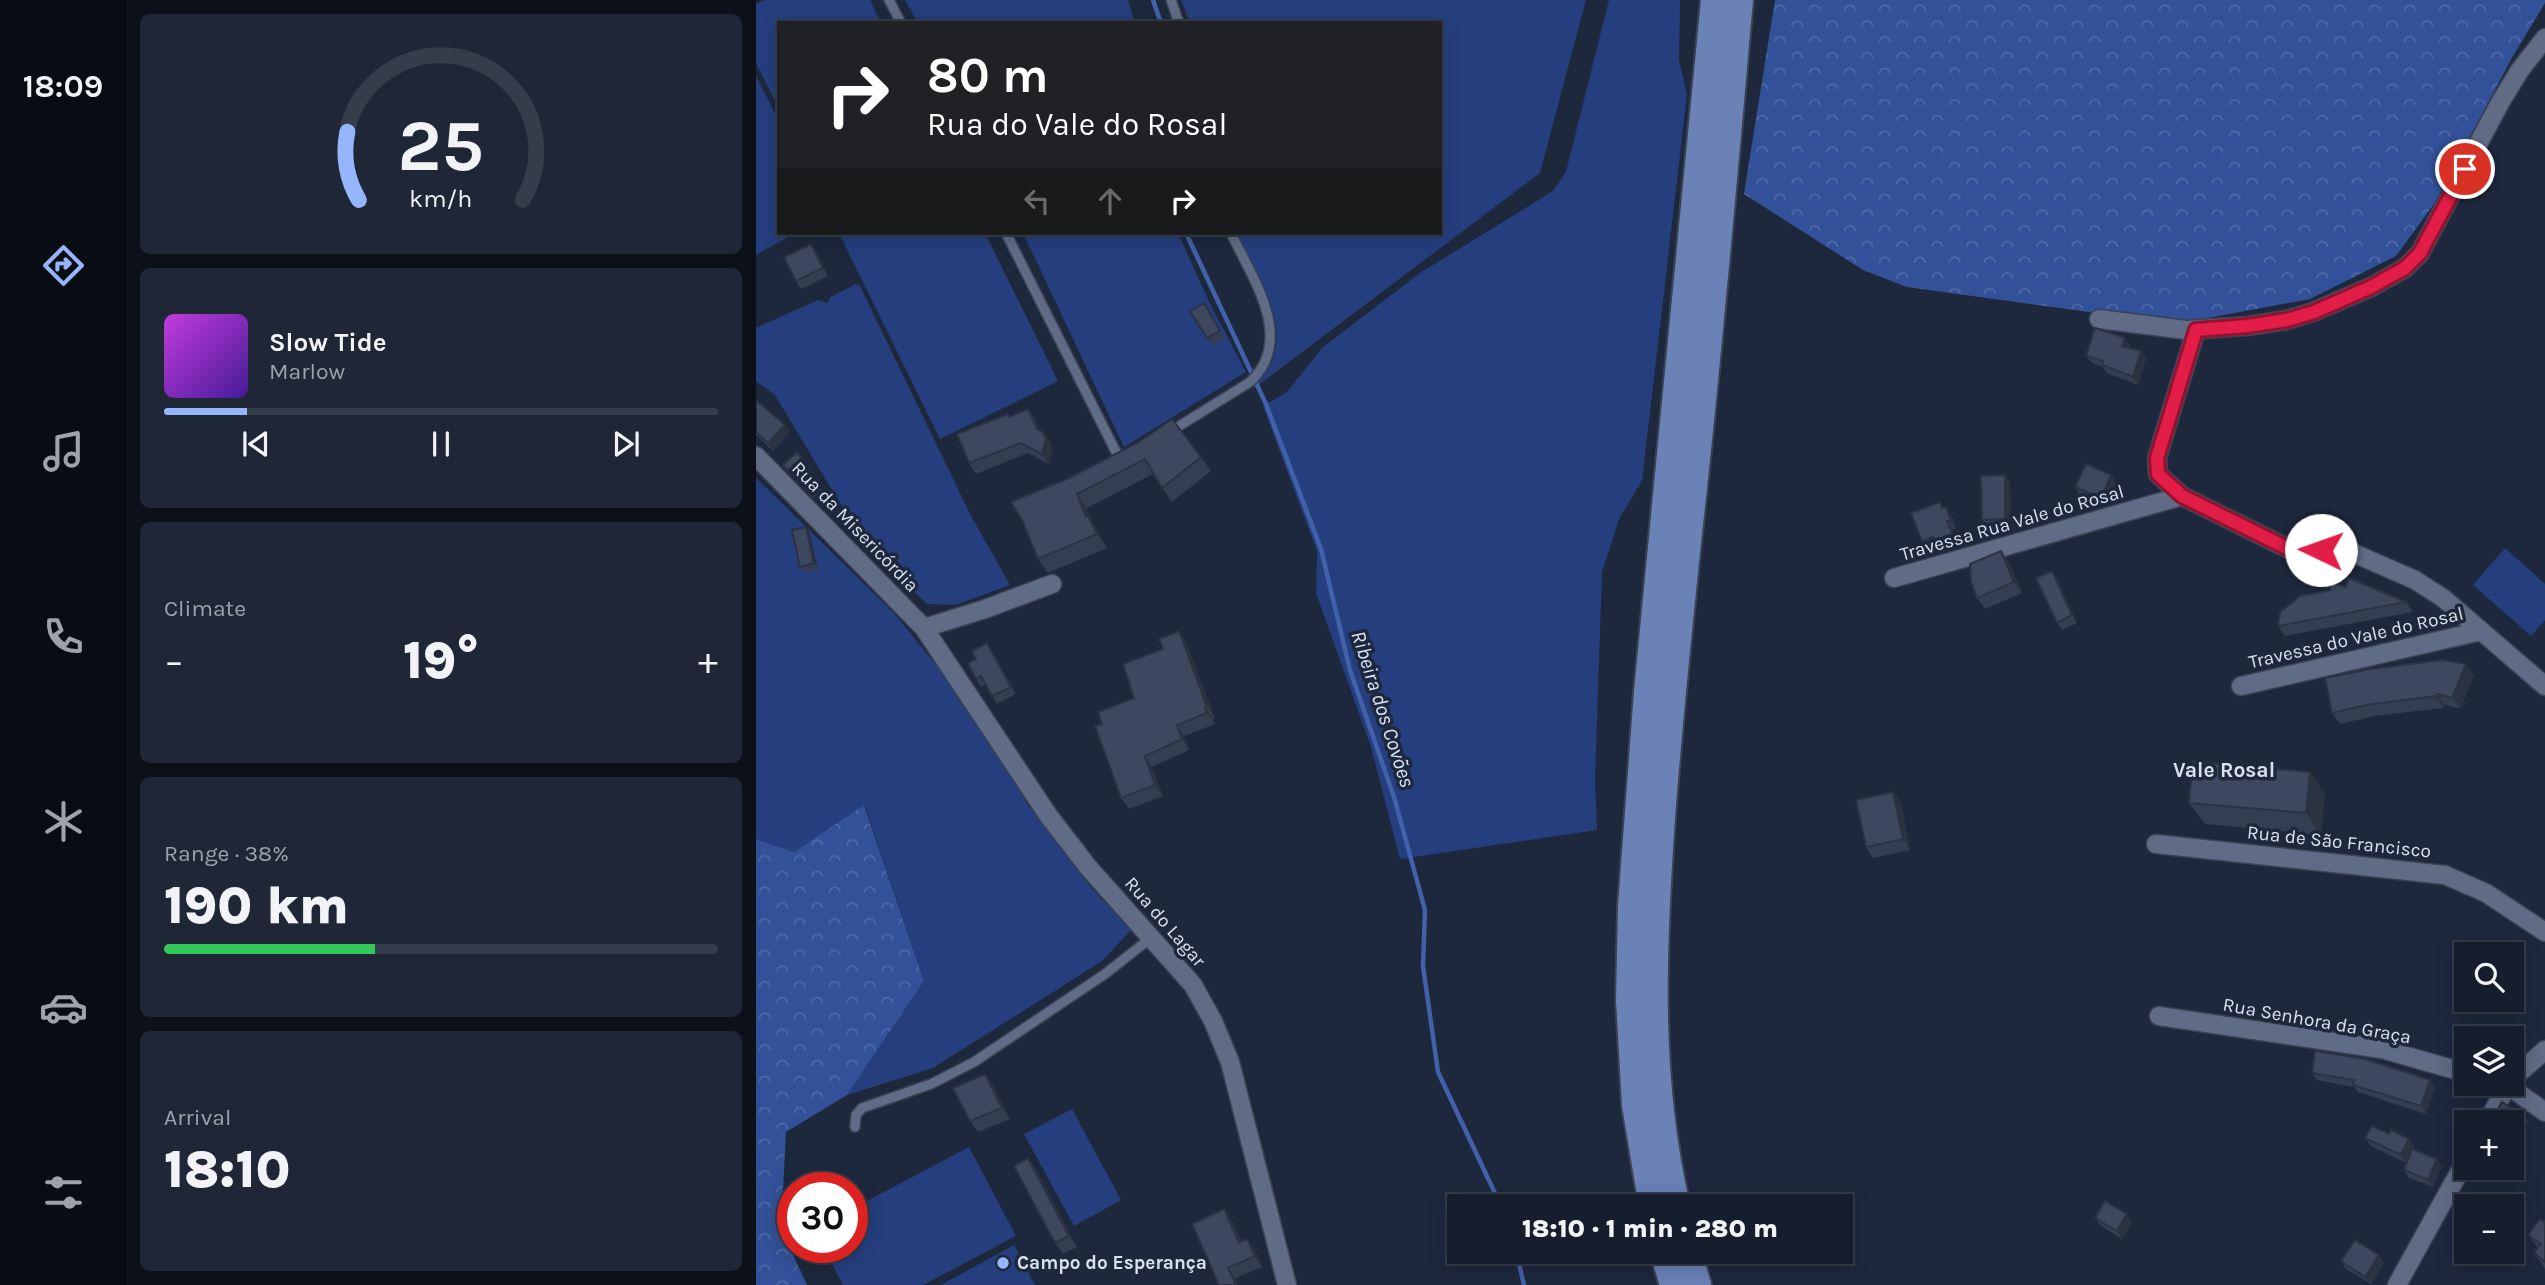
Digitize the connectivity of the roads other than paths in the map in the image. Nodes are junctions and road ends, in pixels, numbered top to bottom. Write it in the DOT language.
graph roads {
  1 [pos="889,0"];
  2 [pos="1171,0"];
  3 [pos="1715,0"];
  4 [pos="1739,0"];
  5 [pos="900,21"];
  6 [pos="1178,21"];
  7 [pos="2545,38"];
  8 [pos="1720,77"];
  9 [pos="1007,235"];
  10 [pos="1232,235"];
  11 [pos="2099,319"];
  12 [pos="2196,330"];
  13 [pos="1160,438"];
  14 [pos="1137,452"];
  15 [pos="756,456"];
  16 [pos="1681,488"];
  17 [pos="2182,496"];
  18 [pos="1894,578"];
  19 [pos="1052,584"];
  20 [pos="925,628"];
  21 [pos="2481,631"];
  22 [pos="2241,686"];
  23 [pos="2545,686"];
  24 [pos="2156,844"];
  25 [pos="2545,932"];
  26 [pos="1152,937"];
  27 [pos="2159,1016"];
  28 [pos="2545,1050"];
  29 [pos="2524,1068"];
  30 [pos="2454,1070"];
  31 [pos="2524,1096"];
  32 [pos="2545,1112"];
  33 [pos="855,1128"];
  34 [pos="2455,1180"];
  35 [pos="1651,1194"];
  36 [pos="1674,1194"];
  37 [pos="1668,1264"];
  38 [pos="1691,1264"];
  39 [pos="1287,1285"];
  40 [pos="1674,1285"];
  41 [pos="1697,1285"];
  42 [pos="2397,1285"];
  1 -- 5 [label="lane"];
  2 -- 6 [label="lane"];
  3 -- 8 [label="highway"];
  4 -- 8 [label="highway"];
  7 -- 12 [label="street"];
  8 -- 16 [label="highway"];
  9 -- 14 [label="lane"];
  10 -- 13 [label="lane"];
  11 -- 12 [label="street"];
  12 -- 17 [label="street"];
  15 -- 20 [label="street, Rua da Misericórdia"];
  16 -- 35 [label="highway"];
  16 -- 36 [label="highway"];
  17 -- 18 [label="street, Travessa Rua Vale do Rosal"];
  17 -- 21 [label="street"];
  19 -- 20 [label="street"];
  20 -- 26 [label="street, Rua do Lagar"];
  21 -- 22 [label="street, Travessa do Vale do Rosal"];
  21 -- 23 [label="street"];
  24 -- 25 [label="street, Rua de São Francisco"];
  26 -- 33 [label="lane"];
  26 -- 39 [label="street, Rua do Lagar"];
  27 -- 30 [label="street, Rua Senhora da Graça"];
  28 -- 29 [label="street"];
  31 -- 32 [label="street"];
  34 -- 42 [label="street"];
  37 -- 40 [label="highway"];
  38 -- 41 [label="highway"];
}
